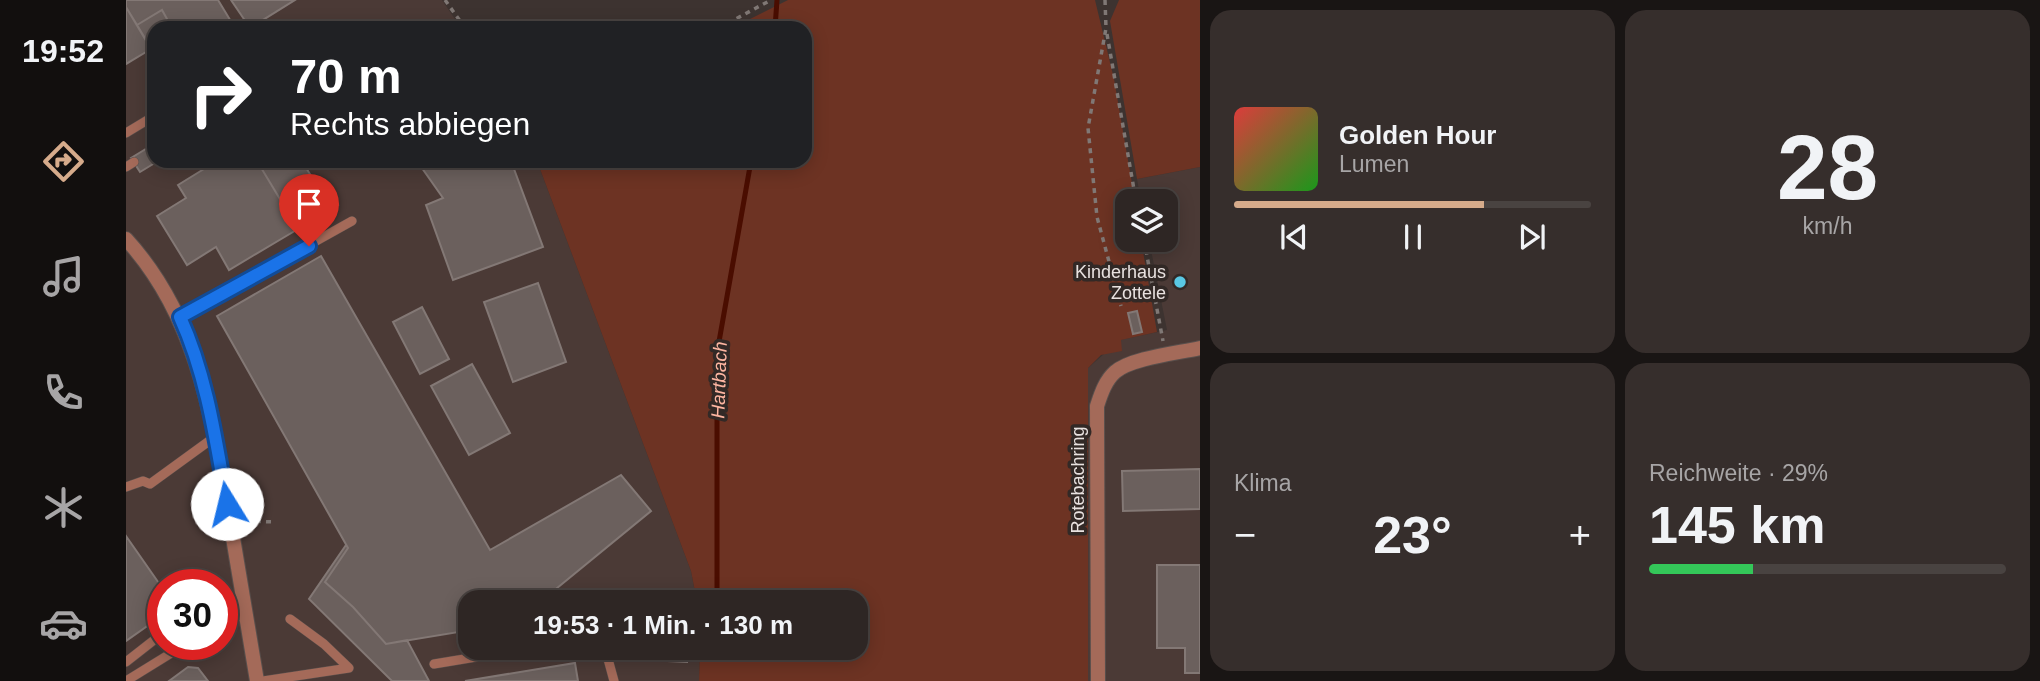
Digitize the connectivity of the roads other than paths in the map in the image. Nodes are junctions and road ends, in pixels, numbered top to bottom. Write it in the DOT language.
graph roads {
  1 [pos="147,120"];
  2 [pos="126,133"];
  3 [pos="352,222"];
  4 [pos="126,239"];
  5 [pos="180,317"];
  6 [pos="1200,348"];
  7 [pos="216,436"];
  8 [pos="126,487"];
  9 [pos="238,610"];
  10 [pos="246,613"];
  11 [pos="238,617"];
  12 [pos="290,619"];
  13 [pos="147,646"];
  14 [pos="160,660"];
  15 [pos="458,660"];
  16 [pos="608,660"];
  17 [pos="126,662"];
  18 [pos="434,664"];
  19 [pos="126,681"];
  20 [pos="257,681"];
  21 [pos="263,681"];
  22 [pos="614,681"];
  23 [pos="1098,681"];
  1 -- 2 [label="lane"];
  3 -- 5 [label="lane"];
  4 -- 5 [label="street"];
  5 -- 7 [label="street"];
  6 -- 23 [label="street, Rotebachring"];
  7 -- 8 [label="lane"];
  7 -- 10 [label="street"];
  9 -- 10 [label="lane"];
  10 -- 11 [label="lane"];
  10 -- 20 [label="street"];
  12 -- 21 [label="lane"];
  13 -- 17 [label="lane"];
  14 -- 19 [label="lane"];
  15 -- 18 [label="lane"];
  16 -- 22 [label="lane"];
}
